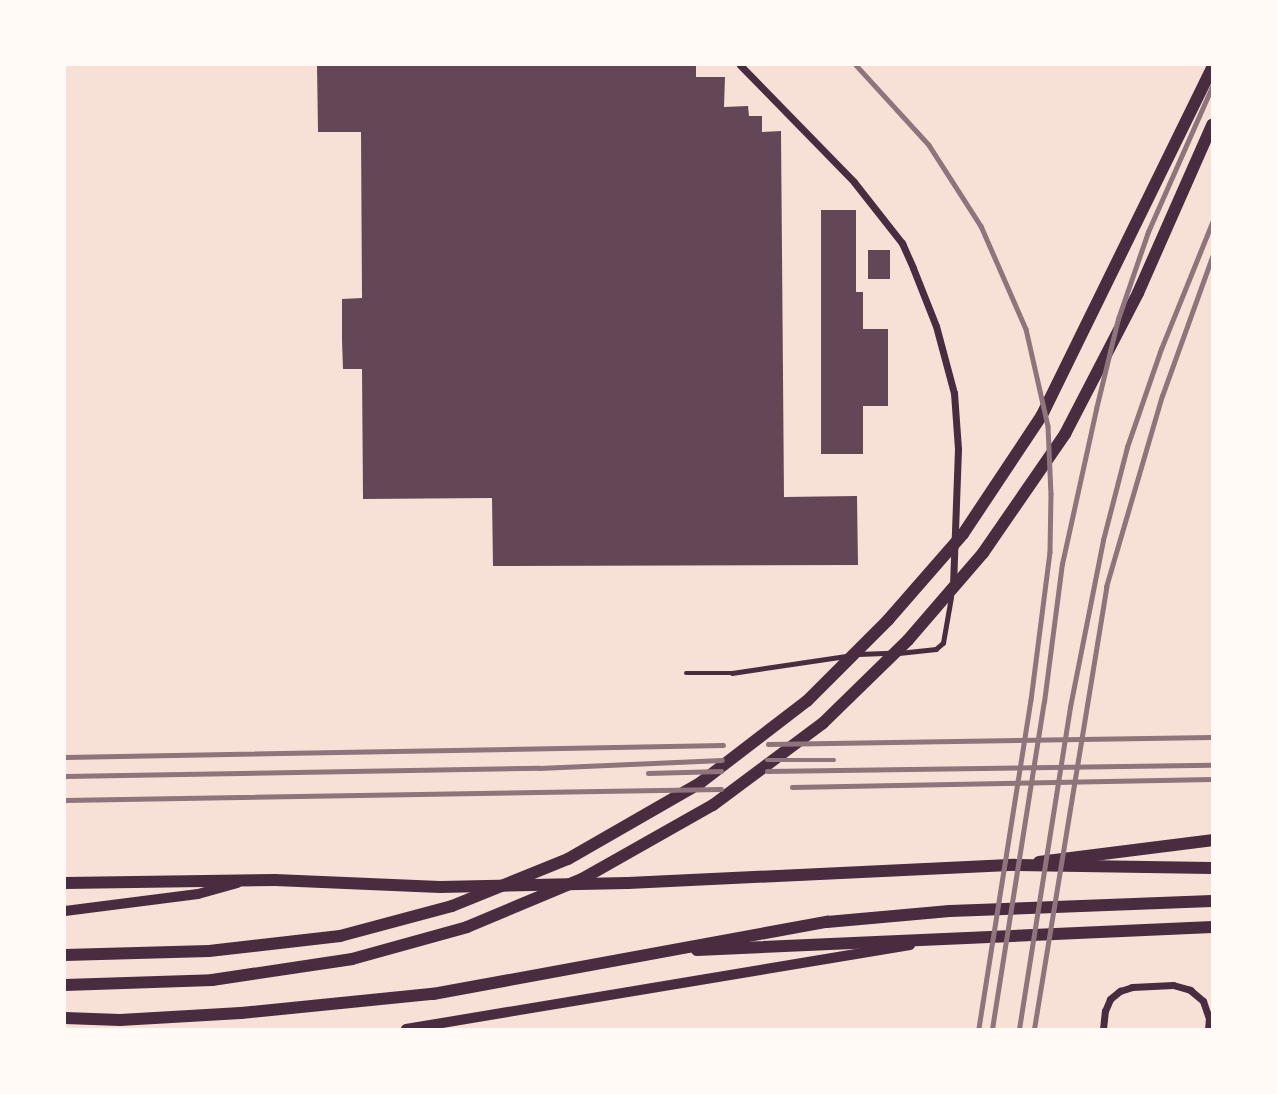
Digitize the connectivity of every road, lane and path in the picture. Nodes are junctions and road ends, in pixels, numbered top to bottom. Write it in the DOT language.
graph roads {
  1 [pos="740,65"];
  2 [pos="1212,68"];
  3 [pos="1212,125"];
  4 [pos="953,586"];
  5 [pos="686,673"];
  6 [pos="1212,840"];
  7 [pos="1015,865"];
  8 [pos="1212,868"];
  9 [pos="246,880"];
  10 [pos="65,883"];
  11 [pos="1212,901"];
  12 [pos="65,911"];
  13 [pos="1212,926"];
  14 [pos="958,938"];
  15 [pos="658,951"];
  16 [pos="65,955"];
  17 [pos="65,985"];
  18 [pos="65,1018"];
  19 [pos="406,1029"];
  20 [pos="1103,1029"];
  21 [pos="1208,1029"];
  1 -- 4 [label="street"];
  2 -- 16 [label="main road"];
  3 -- 17 [label="main road"];
  4 -- 5 [label="lane"];
  6 -- 7 [label="main road"];
  7 -- 8 [label="main road"];
  7 -- 9 [label="main road"];
  9 -- 10 [label="main road"];
  9 -- 12 [label="street"];
  11 -- 15 [label="main road"];
  13 -- 14 [label="main road"];
  14 -- 15 [label="main road"];
  14 -- 19 [label="street"];
  15 -- 18 [label="main road"];
  20 -- 21 [label="street"];
}
